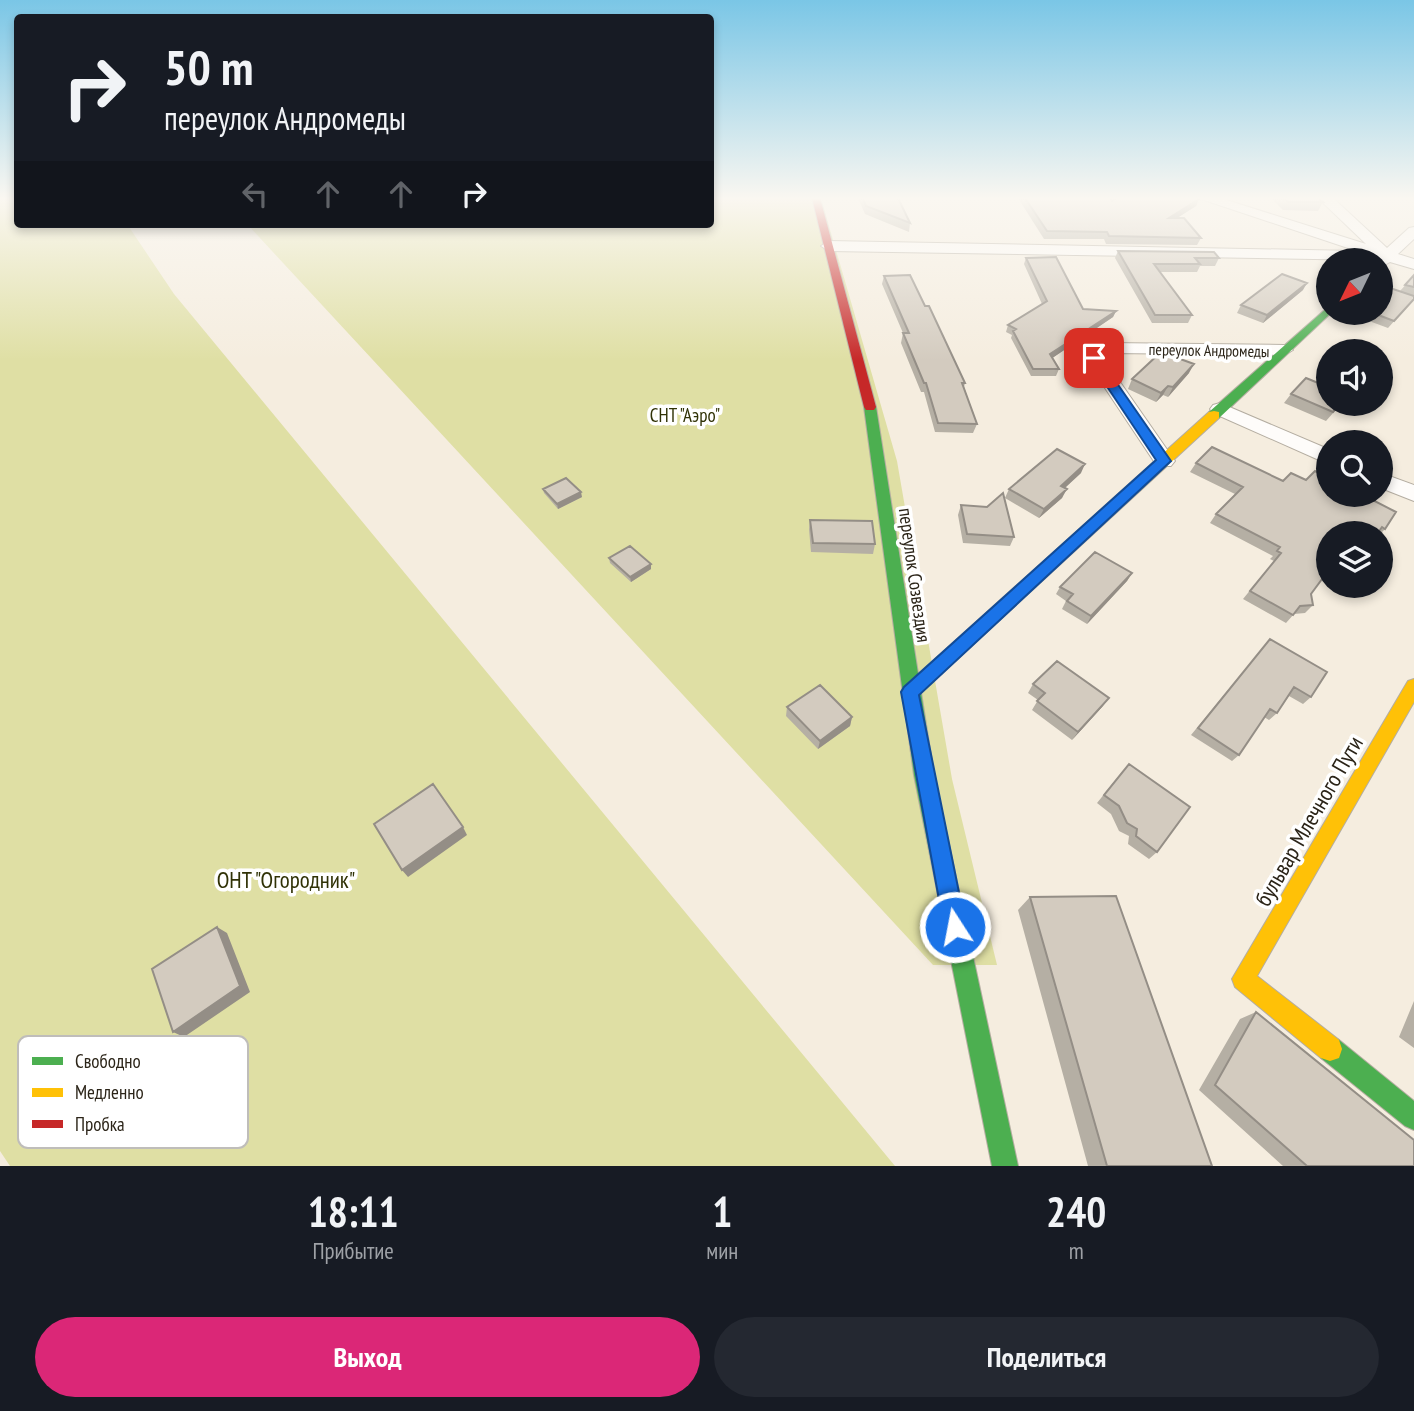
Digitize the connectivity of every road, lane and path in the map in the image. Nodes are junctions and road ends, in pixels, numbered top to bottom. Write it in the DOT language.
graph roads {
  1 [pos="830,252"];
  2 [pos="1079,252"];
  3 [pos="1316,258"];
  4 [pos="1393,260"];
  5 [pos="1414,264"];
  6 [pos="1316,321"];
  7 [pos="1284,351"];
  8 [pos="1220,409"];
  9 [pos="1316,452"];
  10 [pos="1164,461"];
  11 [pos="1393,485"];
  12 [pos="1414,494"];
  13 [pos="910,692"];
  14 [pos="1411,697"];
  15 [pos="1414,1117"];
  16 [pos="1005,1166"];
  1 -- 13 [label="street, переулок Созвездия"];
  2 -- 3 [label="street"];
  4 -- 5 [label="street"];
  6 -- 7 [label="street, переулок Андромеды"];
  7 -- 8 [label="street, переулок Андромеды"];
  7 -- 10 [label="street, переулок Андромеды"];
  8 -- 9 [label="street"];
  8 -- 10 [label="street, переулок Андромеды"];
  10 -- 13 [label="street, переулок Андромеды"];
  11 -- 12 [label="street"];
  13 -- 16 [label="street, переулок Созвездия"];
  14 -- 15 [label="street, бульвар Млечного Пути"];
}
